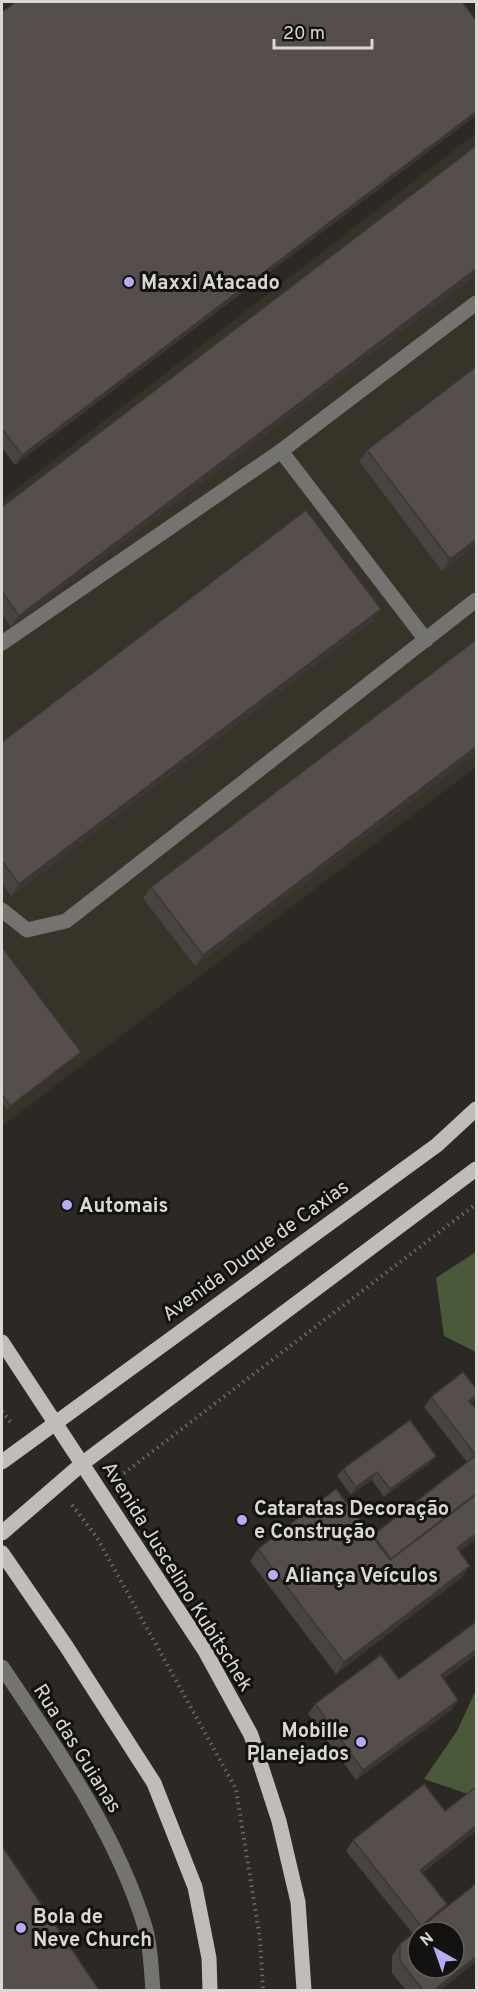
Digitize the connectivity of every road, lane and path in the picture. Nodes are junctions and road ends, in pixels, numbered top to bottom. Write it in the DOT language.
graph roads {
  1 [pos="477,303"];
  2 [pos="281,451"];
  3 [pos="477,600"];
  4 [pos="426,640"];
  5 [pos="2,643"];
  6 [pos="2,910"];
  7 [pos="477,1109"];
  8 [pos="477,1169"];
  9 [pos="477,1204"];
  10 [pos="2,1342"];
  11 [pos="2,1411"];
  12 [pos="55,1421"];
  13 [pos="26,1444"];
  14 [pos="2,1462"];
  15 [pos="83,1464"];
  16 [pos="58,1485"];
  17 [pos="101,1491"];
  18 [pos="2,1533"];
  19 [pos="2,1553"];
  20 [pos="2,1667"];
  21 [pos="153,1990"];
  22 [pos="210,1990"];
  23 [pos="263,1990"];
  24 [pos="304,1990"];
  1 -- 2 [label="street"];
  2 -- 4 [label="street"];
  2 -- 5 [label="street"];
  3 -- 4 [label="street"];
  4 -- 6 [label="street"];
  7 -- 12 [label="main road, Avenida Duque de Caxias"];
  8 -- 15 [label="main road"];
  9 -- 17 [label="path"];
  10 -- 12 [label="main road, Avenida Juscelino Kubitschek"];
  11 -- 13 [label="path"];
  12 -- 13 [label="main road, Avenida Duque de Caxias"];
  12 -- 15 [label="main road, Avenida Juscelino Kubitschek"];
  13 -- 14 [label="main road, Avenida Duque de Caxias"];
  15 -- 16 [label="main road"];
  15 -- 17 [label="main road, Avenida Juscelino Kubitschek"];
  16 -- 18 [label="main road"];
  16 -- 23 [label="path"];
  17 -- 24 [label="main road, Avenida Juscelino Kubitschek"];
  19 -- 22 [label="main road"];
  20 -- 21 [label="street, Rua das Guianas"];
}
